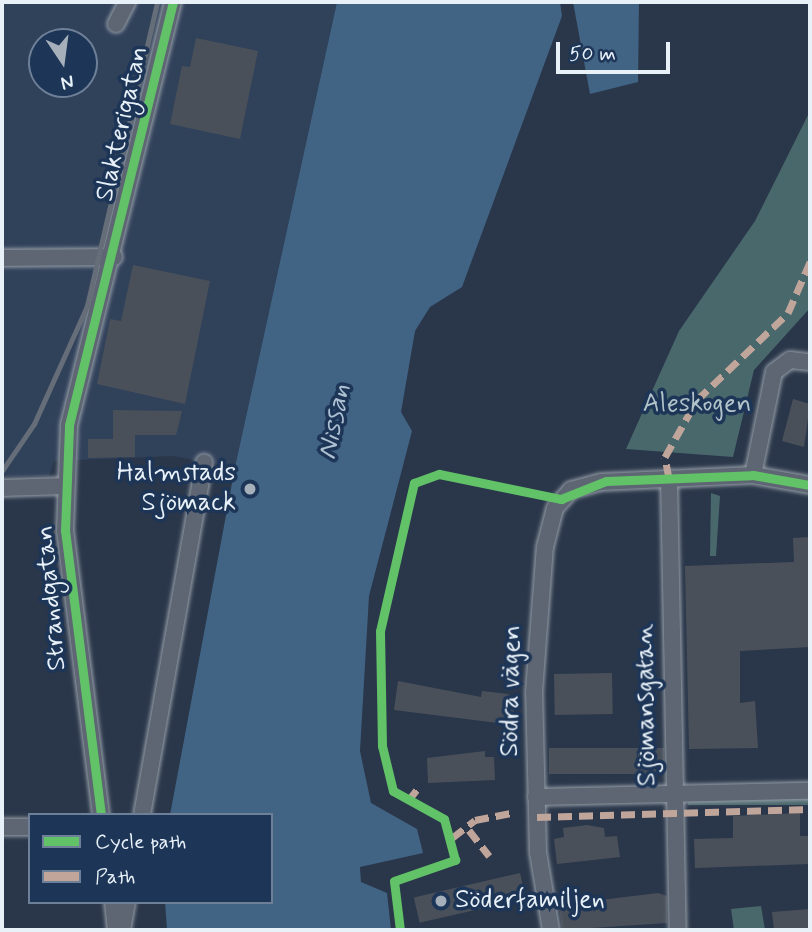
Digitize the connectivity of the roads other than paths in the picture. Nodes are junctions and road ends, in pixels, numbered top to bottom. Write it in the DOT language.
graph roads {
  1 [pos="127,2"];
  2 [pos="173,2"];
  3 [pos="116,24"];
  4 [pos="114,257"];
  5 [pos="2,258"];
  6 [pos="810,362"];
  7 [pos="204,462"];
  8 [pos="753,475"];
  9 [pos="669,478"];
  10 [pos="810,485"];
  11 [pos="65,486"];
  12 [pos="2,488"];
  13 [pos="810,791"];
  14 [pos="674,792"];
  15 [pos="536,797"];
  16 [pos="101,813"];
  17 [pos="142,813"];
  18 [pos="2,827"];
  19 [pos="28,827"];
  20 [pos="113,904"];
  21 [pos="127,904"];
  22 [pos="116,930"];
  23 [pos="122,930"];
  24 [pos="551,930"];
  25 [pos="678,930"];
  1 -- 3 [label="street"];
  2 -- 4 [label="street, Slakterigatan"];
  4 -- 5 [label="street"];
  4 -- 11 [label="street, Strandgatan"];
  6 -- 8 [label="street"];
  7 -- 17 [label="street"];
  8 -- 9 [label="street, Södra vägen"];
  8 -- 10 [label="street, Södra vägen"];
  9 -- 14 [label="street, Sjömansgatan"];
  9 -- 15 [label="street, Södra vägen"];
  11 -- 12 [label="street"];
  11 -- 16 [label="street, Strandgatan"];
  13 -- 14 [label="street"];
  14 -- 15 [label="street"];
  14 -- 25 [label="street, Sjömansgatan"];
  15 -- 24 [label="street, Södra vägen"];
  18 -- 19 [label="street"];
  20 -- 22 [label="street"];
  21 -- 23 [label="street"];
}
